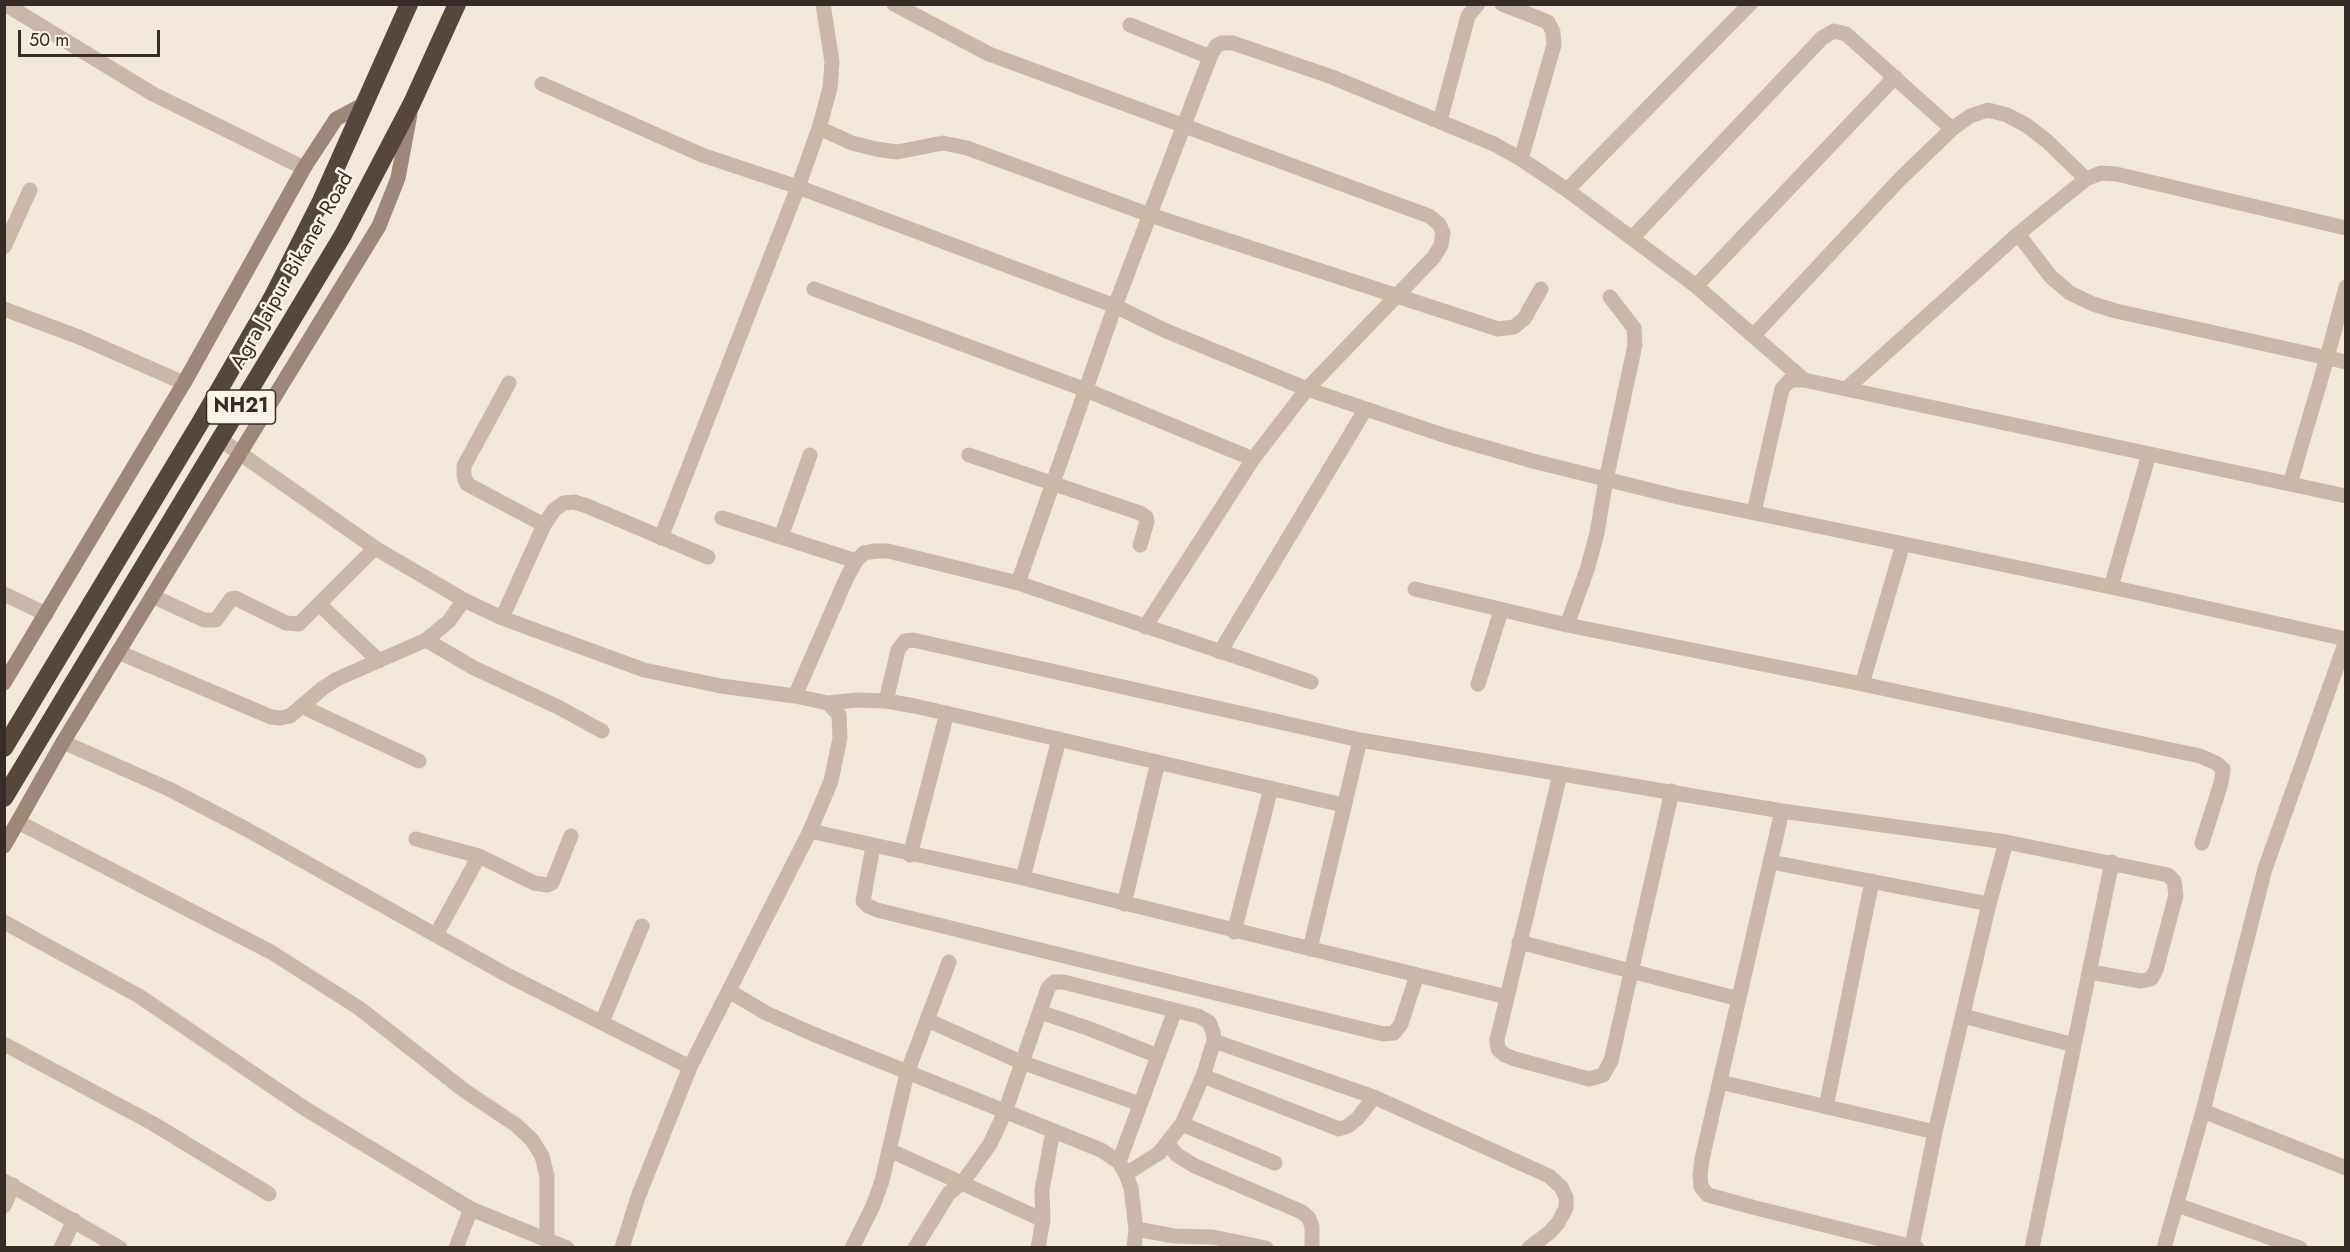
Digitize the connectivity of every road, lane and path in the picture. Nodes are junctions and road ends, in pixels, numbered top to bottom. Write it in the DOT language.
graph roads {
  1 [pos="5,4"];
  2 [pos="409,4"];
  3 [pos="823,4"];
  4 [pos="894,4"];
  5 [pos="1478,4"];
  6 [pos="1502,4"];
  7 [pos="1750,4"];
  8 [pos="458,6"];
  9 [pos="1130,25"];
  10 [pos="1210,57"];
  11 [pos="1895,77"];
  12 [pos="542,84"];
  13 [pos="366,103"];
  14 [pos="412,103"];
  15 [pos="1440,121"];
  16 [pos="1185,125"];
  17 [pos="819,128"];
  18 [pos="1952,129"];
  19 [pos="1521,159"];
  20 [pos="304,168"];
  21 [pos="2086,179"];
  22 [pos="798,187"];
  23 [pos="30,190"];
  24 [pos="1568,190"];
  25 [pos="1150,214"];
  26 [pos="2346,228"];
  27 [pos="2018,234"];
  28 [pos="1632,238"];
  29 [pos="4,247"];
  30 [pos="1696,286"];
  31 [pos="2346,287"];
  32 [pos="814,289"];
  33 [pos="1541,289"];
  34 [pos="1398,296"];
  35 [pos="1610,297"];
  36 [pos="1115,306"];
  37 [pos="4,309"];
  38 [pos="1754,334"];
  39 [pos="2327,358"];
  40 [pos="2346,362"];
  41 [pos="1803,380"];
  42 [pos="509,383"];
  43 [pos="184,384"];
  44 [pos="1307,389"];
  45 [pos="1846,389"];
  46 [pos="1086,390"];
  47 [pos="1365,410"];
  48 [pos="221,440"];
  49 [pos="240,454"];
  50 [pos="2149,454"];
  51 [pos="810,455"];
  52 [pos="969,455"];
  53 [pos="1253,459"];
  54 [pos="1606,480"];
  55 [pos="1053,484"];
  56 [pos="2290,484"];
  57 [pos="2346,496"];
  58 [pos="1754,512"];
  59 [pos="722,518"];
  60 [pos="544,525"];
  61 [pos="782,537"];
  62 [pos="661,538"];
  63 [pos="1903,543"];
  64 [pos="1140,545"];
  65 [pos="375,548"];
  66 [pos="708,557"];
  67 [pos="856,561"];
  68 [pos="1018,583"];
  69 [pos="2111,587"];
  70 [pos="1415,589"];
  71 [pos="4,594"];
  72 [pos="152,596"];
  73 [pos="464,600"];
  74 [pos="320,605"];
  75 [pos="1501,611"];
  76 [pos="46,614"];
  77 [pos="502,618"];
  78 [pos="1567,625"];
  79 [pos="1145,627"];
  80 [pos="426,640"];
  81 [pos="2346,640"];
  82 [pos="118,652"];
  83 [pos="1220,652"];
  84 [pos="379,661"];
  85 [pos="1311,682"];
  86 [pos="4,683"];
  87 [pos="1478,684"];
  88 [pos="1863,684"];
  89 [pos="795,696"];
  90 [pos="886,701"];
  91 [pos="828,703"];
  92 [pos="301,706"];
  93 [pos="947,713"];
  94 [pos="602,731"];
  95 [pos="1059,739"];
  96 [pos="1360,740"];
  97 [pos="63,742"];
  98 [pos="4,748"];
  99 [pos="419,761"];
  100 [pos="1158,762"];
  101 [pos="1560,774"];
  102 [pos="1271,788"];
  103 [pos="1672,791"];
  104 [pos="4,798"];
  105 [pos="1343,805"];
  106 [pos="1782,811"];
  107 [pos="18,822"];
  108 [pos="810,831"];
  109 [pos="571,836"];
  110 [pos="416,839"];
  111 [pos="2006,842"];
  112 [pos="2202,843"];
  113 [pos="4,846"];
  114 [pos="873,846"];
  115 [pos="910,855"];
  116 [pos="479,856"];
  117 [pos="1771,862"];
  118 [pos="2112,862"];
  119 [pos="1023,878"];
  120 [pos="1872,881"];
  121 [pos="1124,904"];
  122 [pos="1989,904"];
  123 [pos="4,922"];
  124 [pos="642,926"];
  125 [pos="1234,932"];
  126 [pos="436,935"];
  127 [pos="1519,942"];
  128 [pos="1310,950"];
  129 [pos="949,962"];
  130 [pos="1630,972"];
  131 [pos="2090,972"];
  132 [pos="1417,975"];
  133 [pos="729,991"];
  134 [pos="1507,997"];
  135 [pos="1739,999"];
  136 [pos="1175,1010"];
  137 [pos="1040,1012"];
  138 [pos="1962,1016"];
  139 [pos="927,1020"];
  140 [pos="602,1023"];
  141 [pos="1214,1041"];
  142 [pos="4,1044"];
  143 [pos="2074,1045"];
  144 [pos="1158,1056"];
  145 [pos="1022,1062"];
  146 [pos="690,1067"];
  147 [pos="907,1073"];
  148 [pos="1203,1076"];
  149 [pos="1720,1082"];
  150 [pos="1374,1097"];
  151 [pos="1140,1104"];
  152 [pos="1826,1107"];
  153 [pos="2203,1111"];
  154 [pos="1005,1112"];
  155 [pos="1182,1124"];
  156 [pos="1053,1131"];
  157 [pos="1935,1132"];
  158 [pos="1168,1144"];
  159 [pos="889,1150"];
  160 [pos="1275,1163"];
  161 [pos="1123,1168"];
  162 [pos="2346,1168"];
  163 [pos="963,1182"];
  164 [pos="9,1183"];
  165 [pos="269,1194"];
  166 [pos="4,1206"];
  167 [pos="2177,1206"];
  168 [pos="471,1209"];
  169 [pos="74,1220"];
  170 [pos="1043,1220"];
  171 [pos="1136,1229"];
  172 [pos="547,1241"];
  173 [pos="1915,1247"];
  174 [pos="61,1248"];
  175 [pos="120,1248"];
  176 [pos="456,1248"];
  177 [pos="567,1248"];
  178 [pos="622,1248"];
  179 [pos="852,1248"];
  180 [pos="915,1248"];
  181 [pos="1038,1248"];
  182 [pos="1134,1248"];
  183 [pos="1266,1248"];
  184 [pos="1312,1248"];
  185 [pos="1529,1248"];
  186 [pos="2032,1248"];
  187 [pos="2164,1248"];
  188 [pos="2300,1248"];
  1 -- 20 [label="street"];
  2 -- 13 [label="highway, Agra Jaipur Bikaner Road / NH21"];
  3 -- 17 [label="street"];
  4 -- 16 [label="street"];
  5 -- 15 [label="street"];
  6 -- 19 [label="street"];
  7 -- 24 [label="street"];
  8 -- 14 [label="highway, Agra Jaipur Bikaner Road / NH21"];
  9 -- 10 [label="street"];
  10 -- 15 [label="street"];
  10 -- 16 [label="street"];
  11 -- 18 [label="street"];
  11 -- 28 [label="street"];
  11 -- 30 [label="street"];
  12 -- 22 [label="street"];
  13 -- 20 [label="street"];
  13 -- 98 [label="highway, Agra Jaipur Bikaner Road / NH21"];
  14 -- 48 [label="highway, Agra Jaipur Bikaner Road / NH21"];
  14 -- 49 [label="street"];
  15 -- 19 [label="street"];
  16 -- 25 [label="street"];
  16 -- 34 [label="street"];
  17 -- 22 [label="street"];
  17 -- 25 [label="street"];
  18 -- 21 [label="street"];
  18 -- 38 [label="street"];
  19 -- 24 [label="street"];
  20 -- 43 [label="street"];
  21 -- 26 [label="street"];
  21 -- 27 [label="street"];
  22 -- 36 [label="street"];
  22 -- 62 [label="street"];
  23 -- 29 [label="street"];
  24 -- 28 [label="street"];
  25 -- 34 [label="street"];
  25 -- 36 [label="street"];
  27 -- 39 [label="street"];
  27 -- 45 [label="street"];
  28 -- 30 [label="street"];
  30 -- 38 [label="street"];
  31 -- 39 [label="street"];
  32 -- 46 [label="street"];
  33 -- 34 [label="street"];
  34 -- 44 [label="street"];
  35 -- 54 [label="street"];
  36 -- 44 [label="street"];
  36 -- 46 [label="street"];
  37 -- 43 [label="street"];
  38 -- 41 [label="street"];
  39 -- 40 [label="street"];
  39 -- 56 [label="street"];
  41 -- 45 [label="street"];
  41 -- 58 [label="street"];
  42 -- 60 [label="street"];
  43 -- 76 [label="street"];
  44 -- 47 [label="street"];
  44 -- 53 [label="street"];
  45 -- 50 [label="street"];
  46 -- 53 [label="street"];
  46 -- 55 [label="street"];
  47 -- 54 [label="street"];
  47 -- 83 [label="street"];
  48 -- 49 [label="street"];
  48 -- 104 [label="highway, Agra Jaipur Bikaner Road / NH21"];
  49 -- 65 [label="street"];
  49 -- 72 [label="street"];
  50 -- 56 [label="street"];
  50 -- 69 [label="street"];
  51 -- 61 [label="street"];
  52 -- 55 [label="street"];
  53 -- 79 [label="street"];
  54 -- 58 [label="street"];
  54 -- 78 [label="street"];
  55 -- 64 [label="street"];
  55 -- 68 [label="street"];
  56 -- 57 [label="street"];
  58 -- 63 [label="street"];
  59 -- 61 [label="street"];
  60 -- 62 [label="street"];
  60 -- 77 [label="street"];
  61 -- 67 [label="street"];
  62 -- 66 [label="street"];
  63 -- 69 [label="street"];
  63 -- 88 [label="street"];
  65 -- 73 [label="street"];
  65 -- 74 [label="street"];
  67 -- 68 [label="street"];
  67 -- 89 [label="street"];
  68 -- 79 [label="street"];
  69 -- 81 [label="street"];
  70 -- 75 [label="street"];
  71 -- 76 [label="street"];
  72 -- 74 [label="street"];
  72 -- 82 [label="street"];
  73 -- 77 [label="street"];
  73 -- 80 [label="street"];
  74 -- 84 [label="street"];
  75 -- 78 [label="street"];
  75 -- 87 [label="street"];
  76 -- 86 [label="street"];
  77 -- 89 [label="street"];
  78 -- 88 [label="street"];
  79 -- 83 [label="street"];
  80 -- 84 [label="street"];
  80 -- 94 [label="street"];
  81 -- 153 [label="street"];
  82 -- 92 [label="street"];
  82 -- 97 [label="street"];
  83 -- 85 [label="street"];
  84 -- 92 [label="street"];
  88 -- 112 [label="street"];
  89 -- 91 [label="street"];
  90 -- 91 [label="street"];
  90 -- 93 [label="street"];
  90 -- 96 [label="street"];
  91 -- 108 [label="street"];
  92 -- 99 [label="street"];
  93 -- 95 [label="street"];
  93 -- 115 [label="street"];
  95 -- 100 [label="street"];
  95 -- 119 [label="street"];
  96 -- 101 [label="street"];
  96 -- 105 [label="street"];
  97 -- 107 [label="street"];
  97 -- 126 [label="street"];
  100 -- 102 [label="street"];
  100 -- 121 [label="street"];
  101 -- 103 [label="street"];
  101 -- 127 [label="street"];
  102 -- 105 [label="street"];
  102 -- 125 [label="street"];
  103 -- 106 [label="street"];
  103 -- 130 [label="street"];
  105 -- 128 [label="street"];
  106 -- 111 [label="street"];
  106 -- 117 [label="street"];
  107 -- 113 [label="street"];
  107 -- 172 [label="street"];
  108 -- 114 [label="street"];
  108 -- 133 [label="street"];
  109 -- 116 [label="street"];
  110 -- 116 [label="street"];
  111 -- 118 [label="street"];
  111 -- 122 [label="street"];
  114 -- 115 [label="street"];
  114 -- 132 [label="street"];
  115 -- 119 [label="street"];
  116 -- 126 [label="street"];
  117 -- 120 [label="street"];
  117 -- 135 [label="street"];
  118 -- 131 [label="street"];
  118 -- 131 [label="street"];
  119 -- 121 [label="street"];
  120 -- 122 [label="street"];
  120 -- 152 [label="street"];
  121 -- 125 [label="street"];
  122 -- 138 [label="street"];
  123 -- 168 [label="street"];
  124 -- 140 [label="street"];
  125 -- 128 [label="street"];
  126 -- 140 [label="street"];
  127 -- 130 [label="street"];
  127 -- 134 [label="street"];
  128 -- 132 [label="street"];
  129 -- 139 [label="street"];
  130 -- 134 [label="street"];
  130 -- 135 [label="street"];
  131 -- 143 [label="street"];
  132 -- 134 [label="street"];
  133 -- 146 [label="street"];
  133 -- 147 [label="street"];
  135 -- 149 [label="street"];
  136 -- 137 [label="street"];
  136 -- 141 [label="street"];
  136 -- 144 [label="street"];
  137 -- 144 [label="street"];
  137 -- 145 [label="street"];
  138 -- 143 [label="street"];
  138 -- 157 [label="street"];
  139 -- 145 [label="street"];
  139 -- 147 [label="street"];
  140 -- 146 [label="street"];
  141 -- 148 [label="street"];
  141 -- 150 [label="street"];
  142 -- 165 [label="street"];
  143 -- 186 [label="street"];
  144 -- 151 [label="street"];
  145 -- 151 [label="street"];
  145 -- 154 [label="street"];
  146 -- 178 [label="street"];
  147 -- 154 [label="street"];
  147 -- 159 [label="street"];
  148 -- 150 [label="street"];
  148 -- 155 [label="street"];
  149 -- 152 [label="street"];
  149 -- 173 [label="street"];
  150 -- 185 [label="street"];
  151 -- 161 [label="street"];
  152 -- 157 [label="street"];
  153 -- 162 [label="street"];
  153 -- 167 [label="street"];
  154 -- 156 [label="street"];
  154 -- 163 [label="street"];
  155 -- 158 [label="street"];
  155 -- 160 [label="street"];
  156 -- 161 [label="street"];
  156 -- 170 [label="street"];
  157 -- 173 [label="street"];
  158 -- 161 [label="street"];
  158 -- 184 [label="street"];
  159 -- 163 [label="street"];
  159 -- 179 [label="street"];
  161 -- 171 [label="street"];
  163 -- 170 [label="street"];
  163 -- 180 [label="street"];
  164 -- 166 [label="street"];
  164 -- 169 [label="street"];
  167 -- 187 [label="street"];
  167 -- 188 [label="street"];
  168 -- 172 [label="street"];
  168 -- 176 [label="street"];
  169 -- 174 [label="street"];
  169 -- 175 [label="street"];
  170 -- 181 [label="street"];
  171 -- 182 [label="street"];
  171 -- 183 [label="street"];
  172 -- 177 [label="street"];
}
